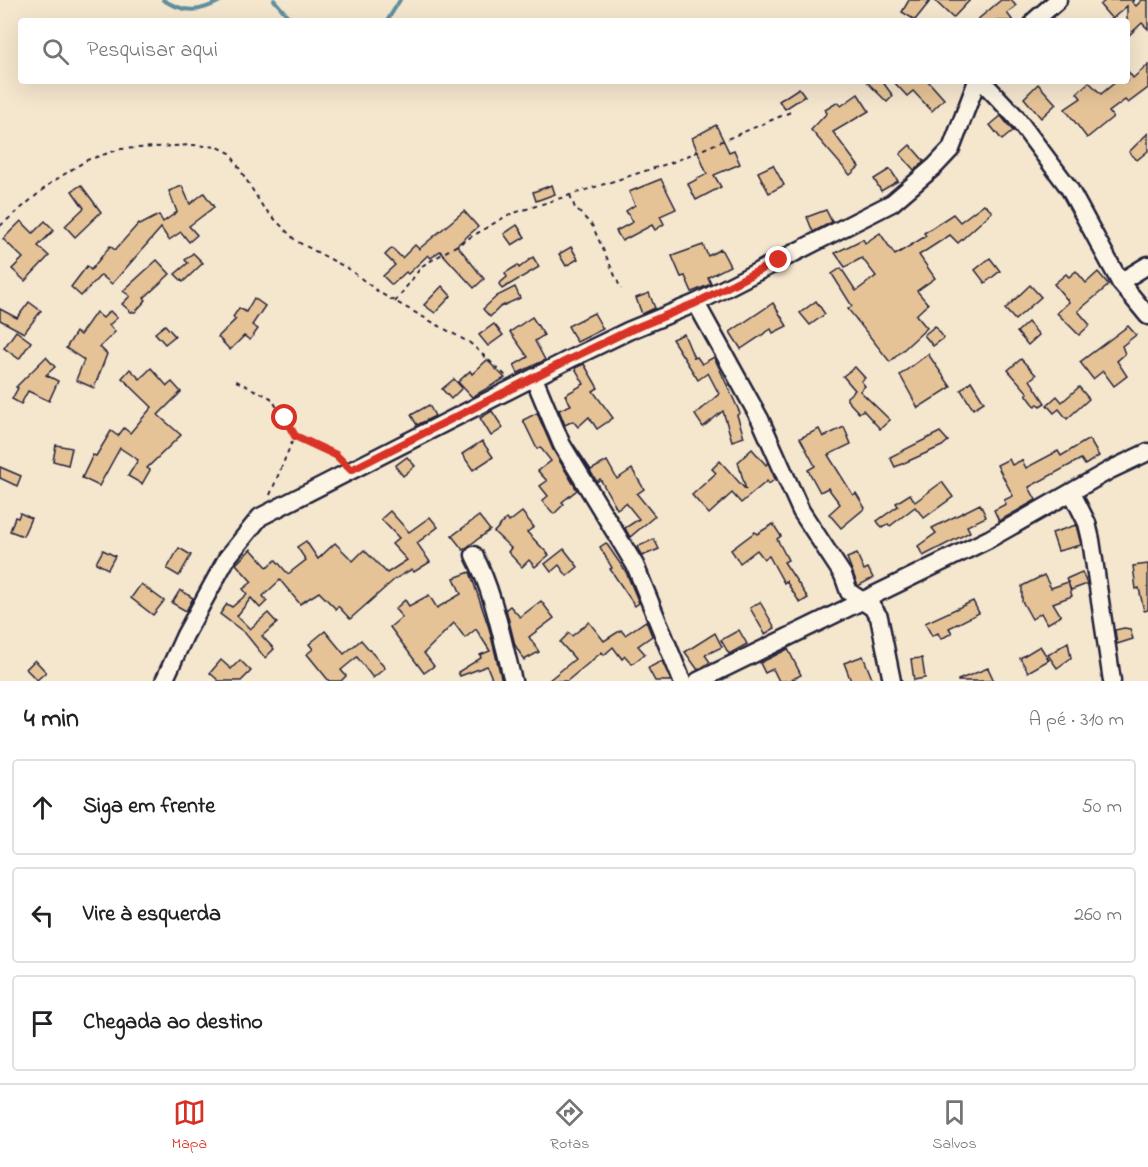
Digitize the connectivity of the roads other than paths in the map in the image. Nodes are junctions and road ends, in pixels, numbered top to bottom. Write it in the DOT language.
graph roads {
  1 [pos="1058,0"];
  2 [pos="1037,18"];
  3 [pos="976,84"];
  4 [pos="985,84"];
  5 [pos="1148,265"];
  6 [pos="1120,282"];
  7 [pos="696,303"];
  8 [pos="1148,316"];
  9 [pos="534,378"];
  10 [pos="1148,452"];
  11 [pos="1072,492"];
  12 [pos="474,555"];
  13 [pos="862,603"];
  14 [pos="164,681"];
  15 [pos="513,681"];
  16 [pos="682,681"];
  17 [pos="698,681"];
  18 [pos="892,681"];
  19 [pos="1112,681"];
  1 -- 2 [label="street"];
  3 -- 7 [label="street"];
  4 -- 6 [label="street"];
  5 -- 6 [label="street"];
  6 -- 8 [label="street"];
  7 -- 9 [label="street"];
  7 -- 13 [label="street"];
  9 -- 14 [label="street"];
  9 -- 16 [label="street"];
  10 -- 11 [label="street"];
  11 -- 13 [label="street"];
  11 -- 19 [label="street"];
  12 -- 15 [label="street"];
  13 -- 17 [label="street"];
  13 -- 18 [label="street"];
}
